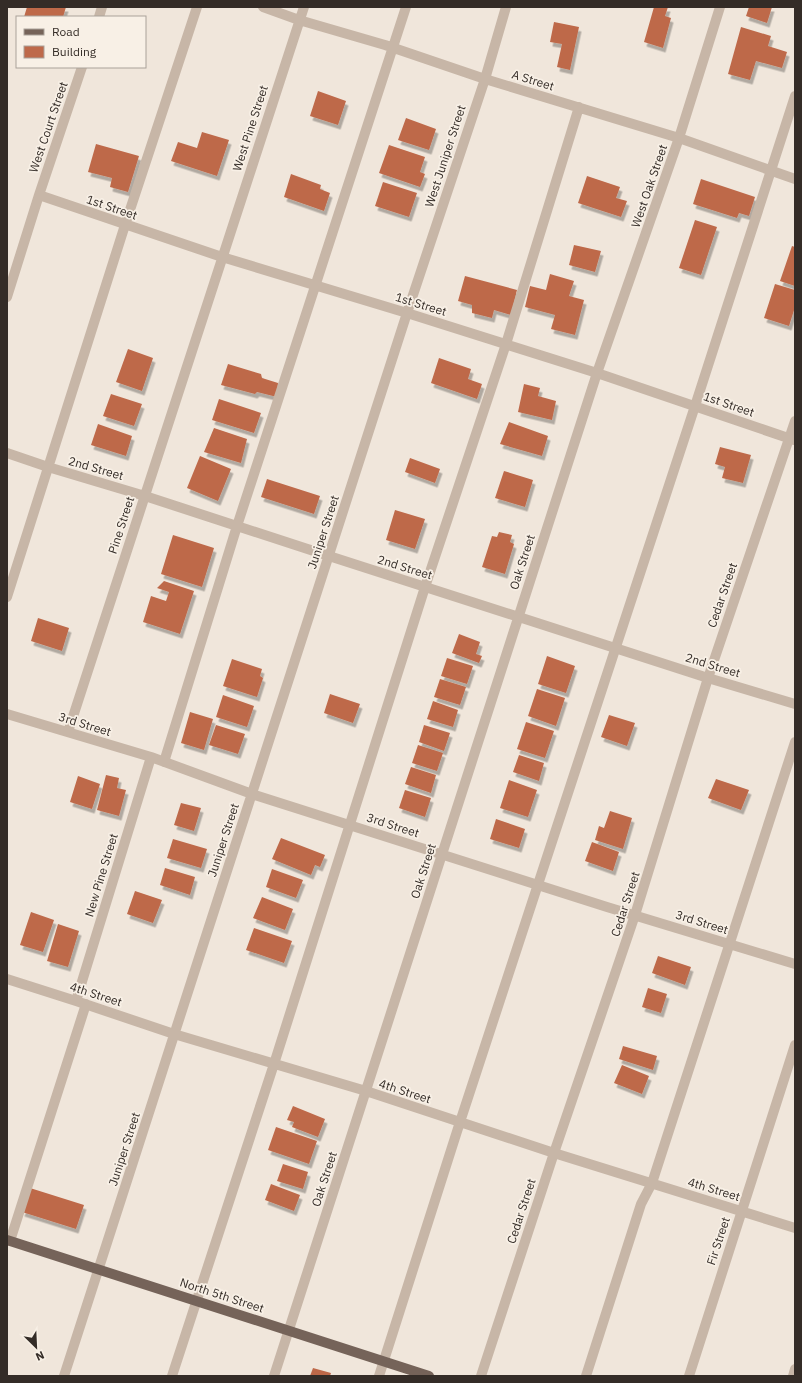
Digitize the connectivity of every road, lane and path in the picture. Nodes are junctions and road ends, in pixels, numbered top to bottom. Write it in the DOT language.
graph roads {
  1 [pos="197,7"];
  2 [pos="263,7"];
  3 [pos="304,7"];
  4 [pos="406,7"];
  5 [pos="506,7"];
  6 [pos="720,7"];
  7 [pos="299,20"];
  8 [pos="394,48"];
  9 [pos="82,68"];
  10 [pos="485,79"];
  11 [pos="795,96"];
  12 [pos="579,107"];
  13 [pos="679,138"];
  14 [pos="772,171"];
  15 [pos="795,179"];
  16 [pos="39,195"];
  17 [pos="125,225"];
  18 [pos="222,257"];
  19 [pos="315,285"];
  20 [pos="7,297"];
  21 [pos="407,313"];
  22 [pos="506,344"];
  23 [pos="597,373"];
  24 [pos="695,406"];
  25 [pos="795,421"];
  26 [pos="792,439"];
  27 [pos="7,453"];
  28 [pos="48,467"];
  29 [pos="145,496"];
  30 [pos="237,526"];
  31 [pos="328,556"];
  32 [pos="425,587"];
  33 [pos="7,597"];
  34 [pos="519,616"];
  35 [pos="615,647"];
  36 [pos="708,678"];
  37 [pos="795,704"];
  38 [pos="7,714"];
  39 [pos="68,732"];
  40 [pos="795,742"];
  41 [pos="151,757"];
  42 [pos="164,762"];
  43 [pos="252,794"];
  44 [pos="349,824"];
  45 [pos="442,854"];
  46 [pos="538,885"];
  47 [pos="635,916"];
  48 [pos="729,944"];
  49 [pos="795,964"];
  50 [pos="7,979"];
  51 [pos="81,1002"];
  52 [pos="174,1034"];
  53 [pos="795,1045"];
  54 [pos="274,1064"];
  55 [pos="366,1091"];
  56 [pos="460,1122"];
  57 [pos="554,1153"];
  58 [pos="652,1183"];
  59 [pos="741,1211"];
  60 [pos="795,1228"];
  61 [pos="8,1240"];
  62 [pos="99,1269"];
  63 [pos="196,1300"];
  64 [pos="289,1330"];
  65 [pos="384,1361"];
  66 [pos="795,1369"];
  67 [pos="64,1376"];
  68 [pos="172,1376"];
  69 [pos="274,1376"];
  70 [pos="379,1376"];
  71 [pos="429,1376"];
  72 [pos="481,1376"];
  73 [pos="586,1376"];
  74 [pos="689,1376"];
  75 [pos="793,1376"];
  1 -- 17 [label="street"];
  2 -- 7 [label="street, A Street"];
  3 -- 7 [label="street, West Pine Street"];
  4 -- 8 [label="street"];
  5 -- 10 [label="street, West Juniper Street"];
  6 -- 13 [label="street, West Oak Street"];
  7 -- 8 [label="street, A Street"];
  7 -- 18 [label="street, West Pine Street"];
  8 -- 10 [label="street, A Street"];
  8 -- 19 [label="street"];
  9 -- 16 [label="street, West Court Street"];
  10 -- 12 [label="street, A Street"];
  10 -- 21 [label="street, West Juniper Street"];
  11 -- 14 [label="street"];
  12 -- 13 [label="street, A Street"];
  12 -- 22 [label="street"];
  13 -- 14 [label="street, A Street"];
  13 -- 23 [label="street, West Oak Street"];
  14 -- 15 [label="street, A Street"];
  14 -- 24 [label="street"];
  16 -- 17 [label="street, 1st Street"];
  16 -- 20 [label="street, West Court Street"];
  17 -- 18 [label="street, 1st Street"];
  17 -- 28 [label="street"];
  18 -- 19 [label="street, 1st Street"];
  18 -- 29 [label="street, Pine Street"];
  19 -- 21 [label="street, 1st Street"];
  19 -- 30 [label="street"];
  21 -- 22 [label="street, 1st Street"];
  21 -- 31 [label="street, Juniper Street"];
  22 -- 23 [label="street, 1st Street"];
  22 -- 32 [label="street"];
  23 -- 24 [label="street, 1st Street"];
  23 -- 34 [label="street, Oak Street"];
  24 -- 26 [label="street, 1st Street"];
  24 -- 35 [label="street"];
  25 -- 26 [label="street, Cedar Street"];
  26 -- 36 [label="street, Cedar Street"];
  27 -- 28 [label="street, 2nd Street"];
  28 -- 29 [label="street, 2nd Street"];
  28 -- 33 [label="street"];
  29 -- 30 [label="street, 2nd Street"];
  29 -- 39 [label="street, Pine Street"];
  30 -- 31 [label="street, 2nd Street"];
  30 -- 42 [label="street"];
  31 -- 32 [label="street, 2nd Street"];
  31 -- 43 [label="street, Juniper Street"];
  32 -- 34 [label="street, 2nd Street"];
  32 -- 44 [label="street"];
  34 -- 35 [label="street, 2nd Street"];
  34 -- 45 [label="street, Oak Street"];
  35 -- 36 [label="street, 2nd Street"];
  35 -- 46 [label="street"];
  36 -- 37 [label="street, 2nd Street"];
  36 -- 47 [label="street, Cedar Street"];
  38 -- 39 [label="street, 3rd Street"];
  39 -- 41 [label="street, 3rd Street"];
  40 -- 48 [label="street"];
  41 -- 42 [label="street, 3rd Street"];
  41 -- 51 [label="street, New Pine Street"];
  42 -- 43 [label="street, 3rd Street"];
  43 -- 44 [label="street, 3rd Street"];
  43 -- 52 [label="street, Juniper Street"];
  44 -- 45 [label="street, 3rd Street"];
  44 -- 54 [label="street"];
  45 -- 46 [label="street, 3rd Street"];
  45 -- 55 [label="street, Oak Street"];
  46 -- 47 [label="street, 3rd Street"];
  46 -- 56 [label="street"];
  47 -- 48 [label="street, 3rd Street"];
  47 -- 57 [label="street, Cedar Street"];
  48 -- 49 [label="street, 3rd Street"];
  48 -- 58 [label="street"];
  50 -- 51 [label="street, 4th Street"];
  51 -- 52 [label="street, 4th Street"];
  51 -- 61 [label="street, New Pine Street"];
  52 -- 54 [label="street, 4th Street"];
  52 -- 62 [label="street, Juniper Street"];
  53 -- 59 [label="street, Fir Street"];
  54 -- 55 [label="street, 4th Street"];
  54 -- 63 [label="street"];
  55 -- 56 [label="street, 4th Street"];
  55 -- 64 [label="street, Oak Street"];
  56 -- 57 [label="street, 4th Street"];
  56 -- 65 [label="street"];
  57 -- 58 [label="street, 4th Street"];
  57 -- 72 [label="street, Cedar Street"];
  58 -- 59 [label="street, 4th Street"];
  58 -- 73 [label="street"];
  59 -- 60 [label="street, 4th Street"];
  59 -- 74 [label="street, Fir Street"];
  61 -- 62 [label="main road, North 5th Street"];
  62 -- 63 [label="main road, North 5th Street"];
  62 -- 67 [label="street, Juniper Street"];
  63 -- 64 [label="main road, North 5th Street"];
  63 -- 68 [label="street"];
  64 -- 65 [label="main road, North 5th Street"];
  64 -- 69 [label="street, Oak Street"];
  65 -- 70 [label="street"];
  65 -- 71 [label="main road, North 5th Street"];
  66 -- 75 [label="street"];
}
